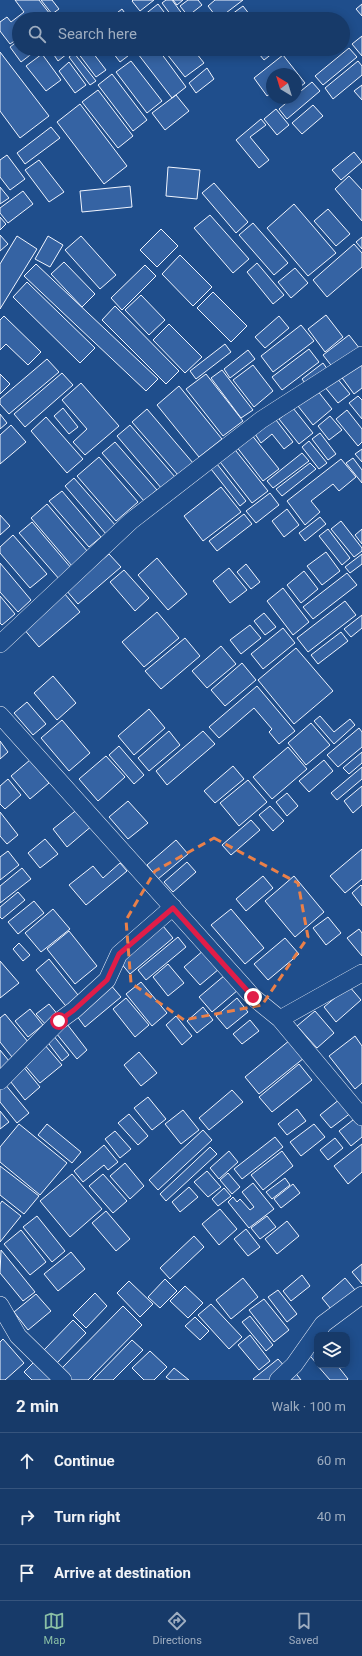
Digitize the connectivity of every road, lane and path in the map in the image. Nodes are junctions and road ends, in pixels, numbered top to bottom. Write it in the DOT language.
graph roads {
  1 [pos="362,356"];
  2 [pos="0,644"];
  3 [pos="0,715"];
  4 [pos="173,908"];
  5 [pos="362,973"];
  6 [pos="280,1018"];
  7 [pos="0,1081"];
  8 [pos="362,1117"];
  9 [pos="362,1295"];
  10 [pos="0,1305"];
  11 [pos="63,1380"];
  12 [pos="278,1380"];
  1 -- 2 [label="street"];
  3 -- 4 [label="street"];
  4 -- 6 [label="street"];
  4 -- 7 [label="street"];
  5 -- 6 [label="street"];
  6 -- 8 [label="street"];
  9 -- 12 [label="street"];
  10 -- 11 [label="street"];
}
